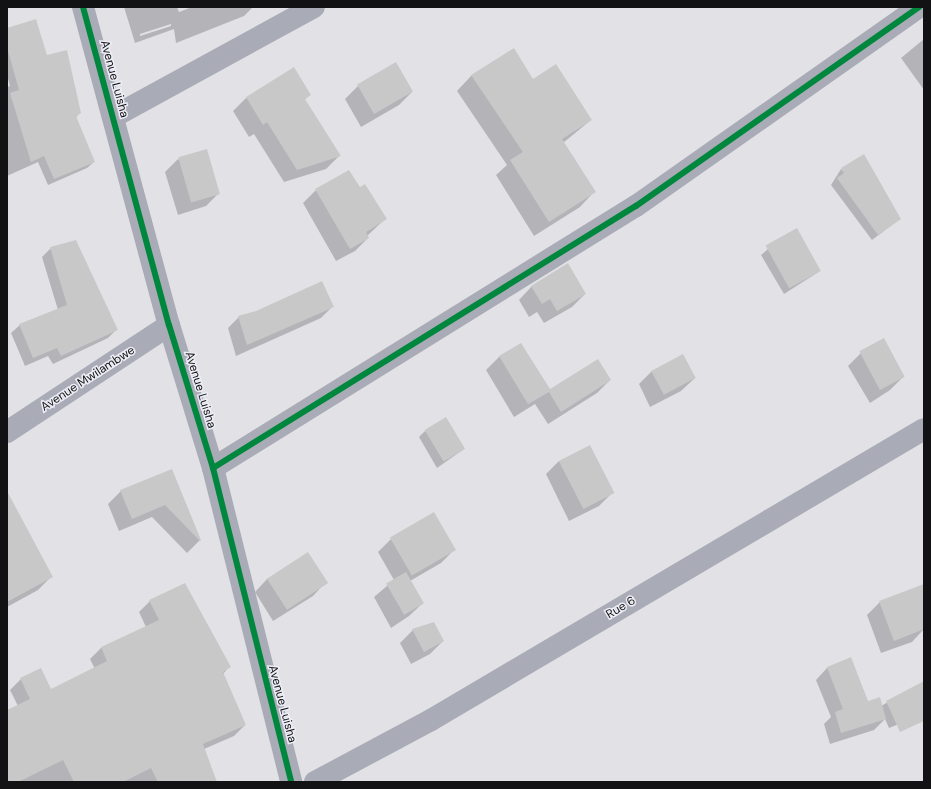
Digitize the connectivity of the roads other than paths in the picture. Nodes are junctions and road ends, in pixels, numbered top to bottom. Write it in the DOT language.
graph roads {
  1 [pos="83,7"];
  2 [pos="314,7"];
  3 [pos="920,7"];
  4 [pos="113,117"];
  5 [pos="169,325"];
  6 [pos="924,429"];
  7 [pos="7,432"];
  8 [pos="213,468"];
  9 [pos="291,782"];
  10 [pos="315,782"];
  1 -- 4 [label="street, Avenue Luisha"];
  2 -- 4 [label="street"];
  3 -- 8 [label="street"];
  4 -- 5 [label="street, Avenue Luisha"];
  5 -- 7 [label="street, Avenue Mwilambwe"];
  5 -- 8 [label="street, Avenue Luisha"];
  6 -- 10 [label="street, Rue 6"];
  8 -- 9 [label="street, Avenue Luisha"];
}
